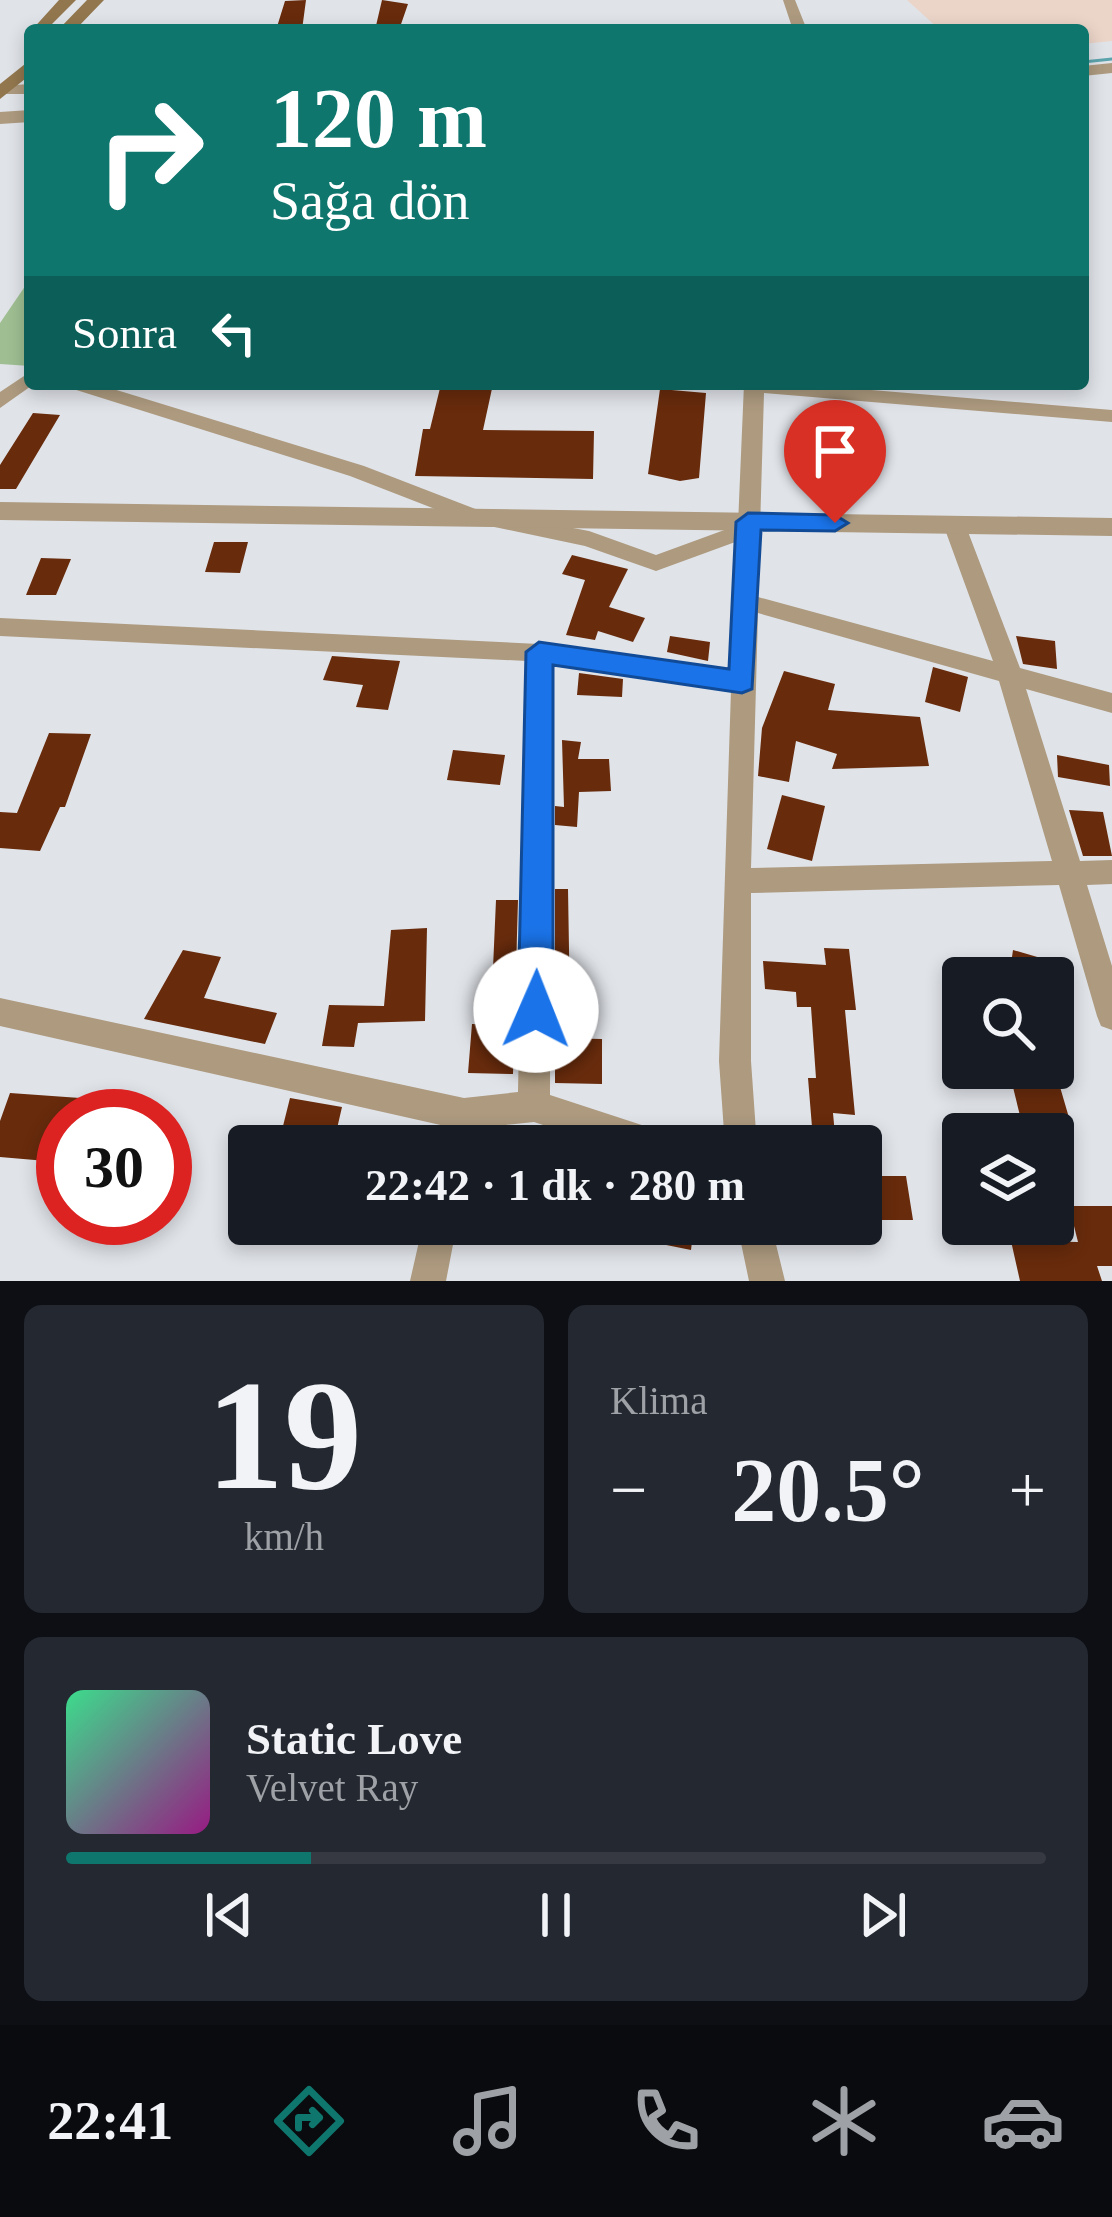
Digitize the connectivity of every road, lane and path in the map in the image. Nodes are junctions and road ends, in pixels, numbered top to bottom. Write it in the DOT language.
graph roads {
  1 [pos="68,0"];
  2 [pos="97,0"];
  3 [pos="43,24"];
  4 [pos="72,24"];
  5 [pos="24,43"];
  6 [pos="0,65"];
  7 [pos="24,71"];
  8 [pos="2,92"];
  9 [pos="24,383"];
  10 [pos="96,390"];
  11 [pos="754,390"];
  12 [pos="812,390"];
  13 [pos="0,402"];
  14 [pos="1112,416"];
  15 [pos="0,511"];
  16 [pos="486,518"];
  17 [pos="954,524"];
  18 [pos="748,525"];
  19 [pos="1112,526"];
  20 [pos="744,601"];
  21 [pos="0,627"];
  22 [pos="539,652"];
  23 [pos="1010,675"];
  24 [pos="742,682"];
  25 [pos="1112,703"];
  26 [pos="1072,872"];
  27 [pos="1112,872"];
  28 [pos="737,881"];
  29 [pos="0,1012"];
  30 [pos="1112,1016"];
  31 [pos="534,1106"];
  32 [pos="441,1125"];
  33 [pos="475,1125"];
  34 [pos="592,1125"];
  35 [pos="740,1125"];
  36 [pos="436,1245"];
  37 [pos="759,1245"];
  38 [pos="428,1281"];
  39 [pos="767,1281"];
  1 -- 3 [label="main road"];
  2 -- 4 [label="main road"];
  5 -- 6 [label="main road"];
  7 -- 8 [label="main road"];
  9 -- 13 [label="street"];
  10 -- 16 [label="street"];
  11 -- 18 [label="street"];
  12 -- 14 [label="street"];
  15 -- 16 [label="street"];
  16 -- 18 [label="street"];
  16 -- 18 [label="street"];
  17 -- 18 [label="street"];
  17 -- 19 [label="street"];
  17 -- 23 [label="street"];
  18 -- 20 [label="street"];
  20 -- 23 [label="street"];
  20 -- 24 [label="street"];
  21 -- 22 [label="street"];
  22 -- 24 [label="street"];
  22 -- 31 [label="street"];
  23 -- 25 [label="street"];
  23 -- 26 [label="street"];
  24 -- 28 [label="street"];
  26 -- 27 [label="street"];
  26 -- 28 [label="street"];
  26 -- 30 [label="street"];
  28 -- 35 [label="street"];
  29 -- 32 [label="street"];
  31 -- 33 [label="street"];
  31 -- 34 [label="street"];
  36 -- 38 [label="street"];
  37 -- 39 [label="street"];
}
